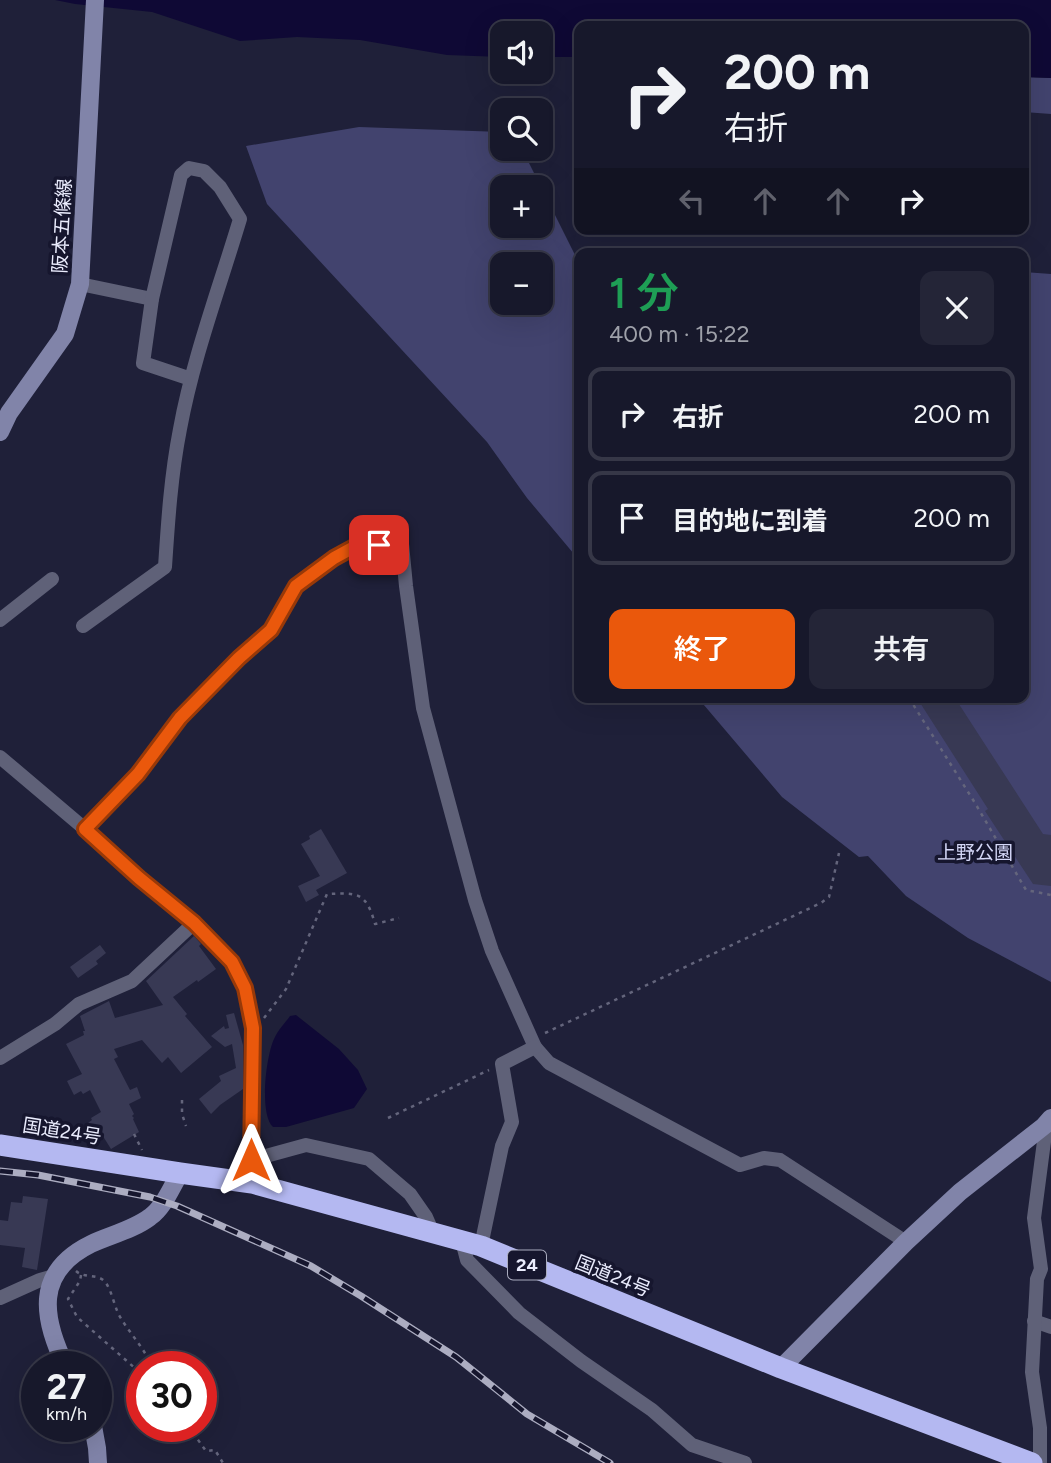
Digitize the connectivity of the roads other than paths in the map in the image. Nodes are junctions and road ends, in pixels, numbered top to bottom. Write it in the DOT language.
graph roads {
  1 [pos="95,0"];
  2 [pos="80,284"];
  3 [pos="152,299"];
  4 [pos="191,379"];
  5 [pos="0,432"];
  6 [pos="52,579"];
  7 [pos="0,620"];
  8 [pos="83,626"];
  9 [pos="0,757"];
  10 [pos="85,829"];
  11 [pos="194,923"];
  12 [pos="534,1042"];
  13 [pos="0,1058"];
  14 [pos="1047,1122"];
  15 [pos="0,1145"];
  16 [pos="251,1160"];
  17 [pos="180,1173"];
  18 [pos="252,1183"];
  19 [pos="433,1233"];
  20 [pos="906,1242"];
  21 [pos="471,1244"];
  22 [pos="54,1276"];
  23 [pos="0,1298"];
  24 [pos="1034,1321"];
  25 [pos="1051,1327"];
  26 [pos="59,1351"];
  27 [pos="780,1368"];
  28 [pos="96,1442"];
  29 [pos="98,1463"];
  30 [pos="745,1463"];
  31 [pos="1032,1463"];
  32 [pos="1040,1463"];
  1 -- 2 [label="street, 阪本五條線"];
  2 -- 3 [label="street"];
  2 -- 5 [label="street, 阪本五條線"];
  3 -- 4 [label="street"];
  3 -- 4 [label="street"];
  4 -- 8 [label="street"];
  6 -- 7 [label="street"];
  9 -- 10 [label="street"];
  10 -- 11 [label="street"];
  10 -- 12 [label="street"];
  11 -- 13 [label="street"];
  11 -- 16 [label="street"];
  12 -- 20 [label="street"];
  12 -- 21 [label="street"];
  14 -- 20 [label="street"];
  14 -- 24 [label="street"];
  15 -- 17 [label="highway, 国道24号 / 24"];
  16 -- 18 [label="street"];
  16 -- 19 [label="street"];
  17 -- 18 [label="highway, 国道24号 / 24"];
  17 -- 22 [label="street"];
  18 -- 19 [label="highway, 国道24号 / 24"];
  19 -- 21 [label="highway, 国道24号 / 24"];
  20 -- 27 [label="street"];
  21 -- 27 [label="highway, 国道24号 / 24"];
  21 -- 30 [label="street"];
  22 -- 23 [label="street"];
  22 -- 26 [label="street"];
  24 -- 25 [label="street"];
  24 -- 32 [label="street"];
  27 -- 31 [label="highway, 国道24号 / 24"];
  28 -- 29 [label="street"];
}
